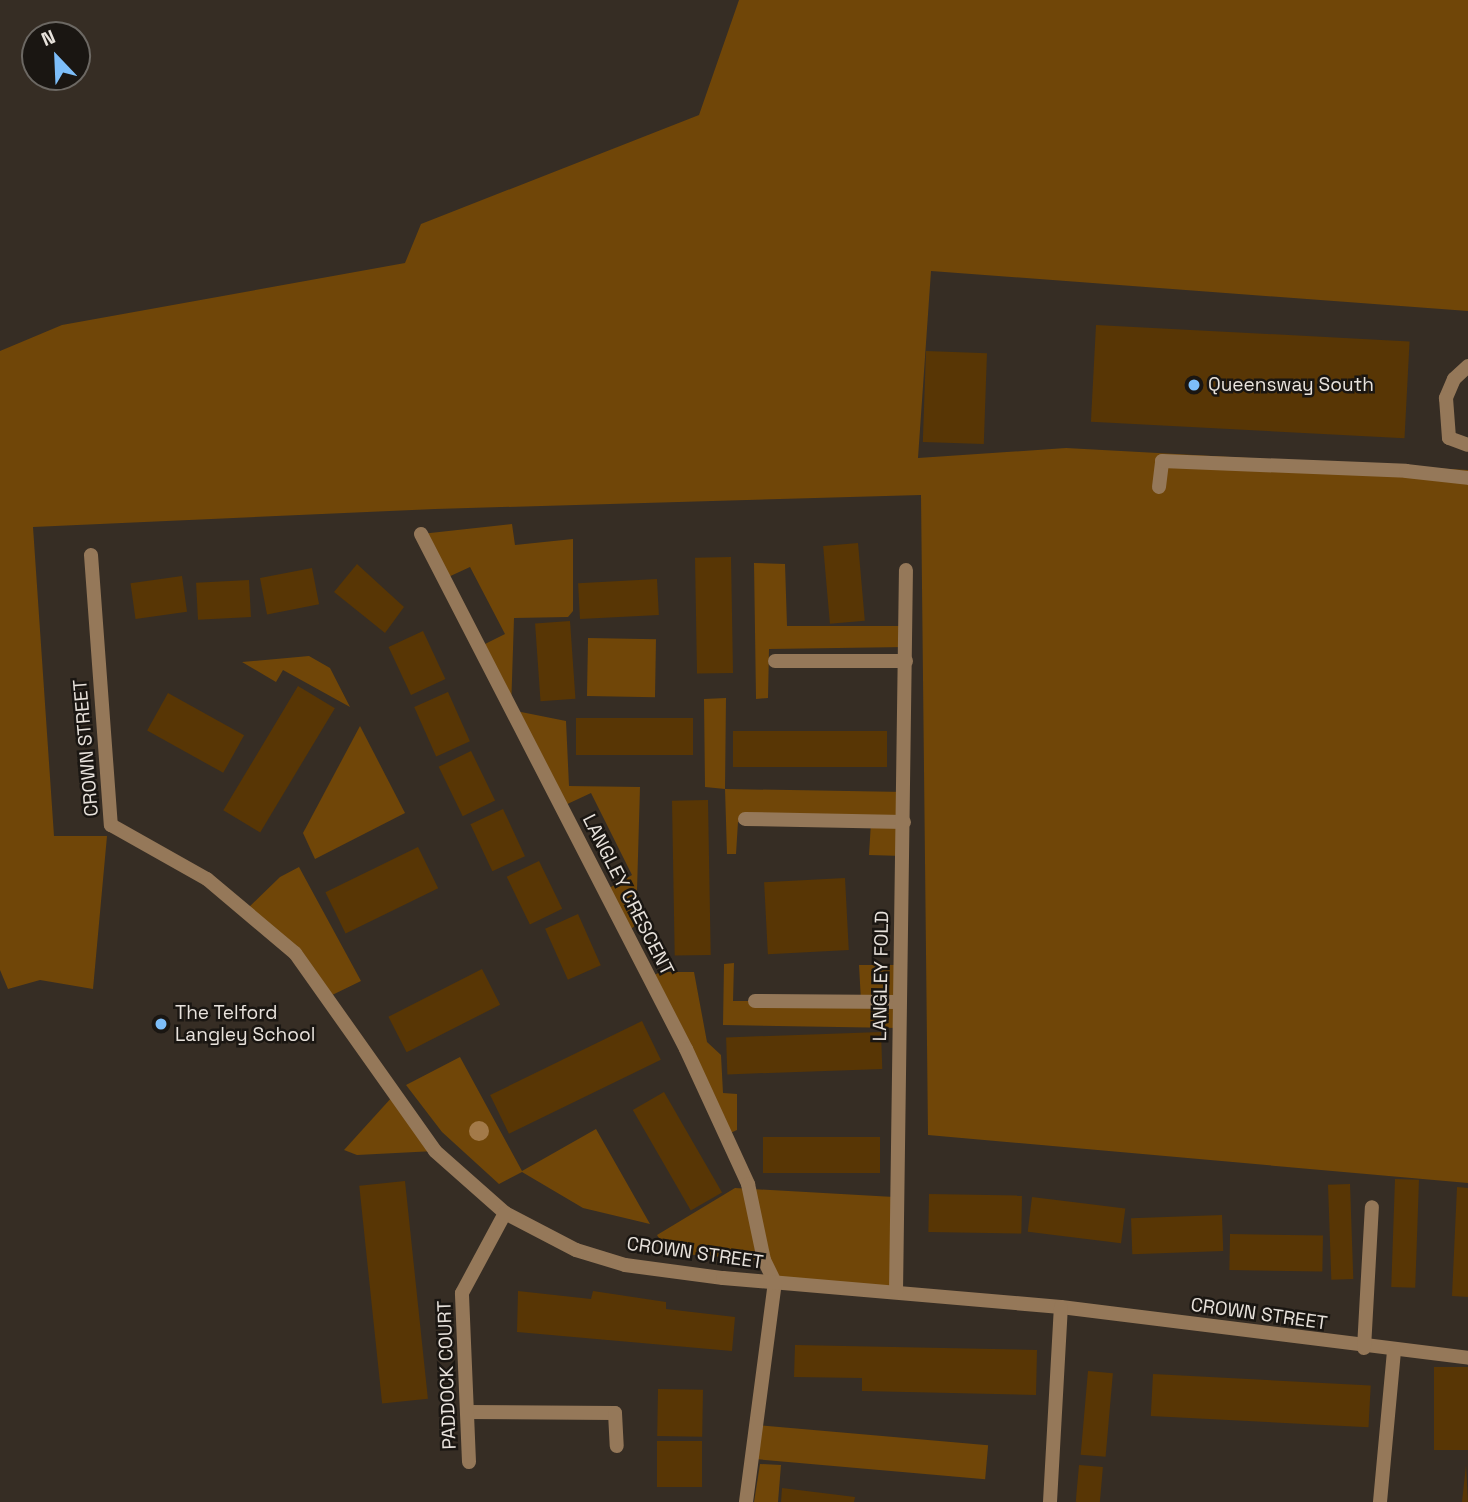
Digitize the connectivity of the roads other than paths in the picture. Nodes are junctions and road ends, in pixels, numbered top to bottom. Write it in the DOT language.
graph roads {
  1 [pos="1468,366"];
  2 [pos="1468,445"];
  3 [pos="1468,478"];
  4 [pos="1159,487"];
  5 [pos="421,534"];
  6 [pos="91,555"];
  7 [pos="906,570"];
  8 [pos="775,661"];
  9 [pos="906,661"];
  10 [pos="745,819"];
  11 [pos="904,822"];
  12 [pos="755,1001"];
  13 [pos="899,1002"];
  14 [pos="1372,1207"];
  15 [pos="505,1213"];
  16 [pos="775,1283"];
  17 [pos="896,1292"];
  18 [pos="1061,1307"];
  19 [pos="1364,1348"];
  20 [pos="1394,1350"];
  21 [pos="1468,1358"];
  22 [pos="467,1412"];
  23 [pos="617,1446"];
  24 [pos="469,1462"];
  25 [pos="746,1502"];
  26 [pos="1050,1502"];
  27 [pos="1381,1502"];
  1 -- 2 [label="street"];
  3 -- 4 [label="street"];
  5 -- 16 [label="street, LANGLEY CRESCENT"];
  6 -- 15 [label="street, CROWN STREET"];
  7 -- 9 [label="street, LANGLEY FOLD"];
  8 -- 9 [label="street"];
  9 -- 11 [label="street, LANGLEY FOLD"];
  10 -- 11 [label="street"];
  11 -- 13 [label="street, LANGLEY FOLD"];
  12 -- 13 [label="street"];
  13 -- 17 [label="street, LANGLEY FOLD"];
  14 -- 19 [label="street"];
  15 -- 16 [label="street, CROWN STREET"];
  15 -- 22 [label="street, PADDOCK COURT"];
  16 -- 17 [label="street, CROWN STREET"];
  16 -- 25 [label="street"];
  17 -- 18 [label="street, CROWN STREET"];
  18 -- 19 [label="street, CROWN STREET"];
  18 -- 26 [label="street"];
  19 -- 20 [label="street, CROWN STREET"];
  20 -- 21 [label="street, CROWN STREET"];
  20 -- 27 [label="street"];
  22 -- 23 [label="street"];
  22 -- 24 [label="street, PADDOCK COURT"];
}
